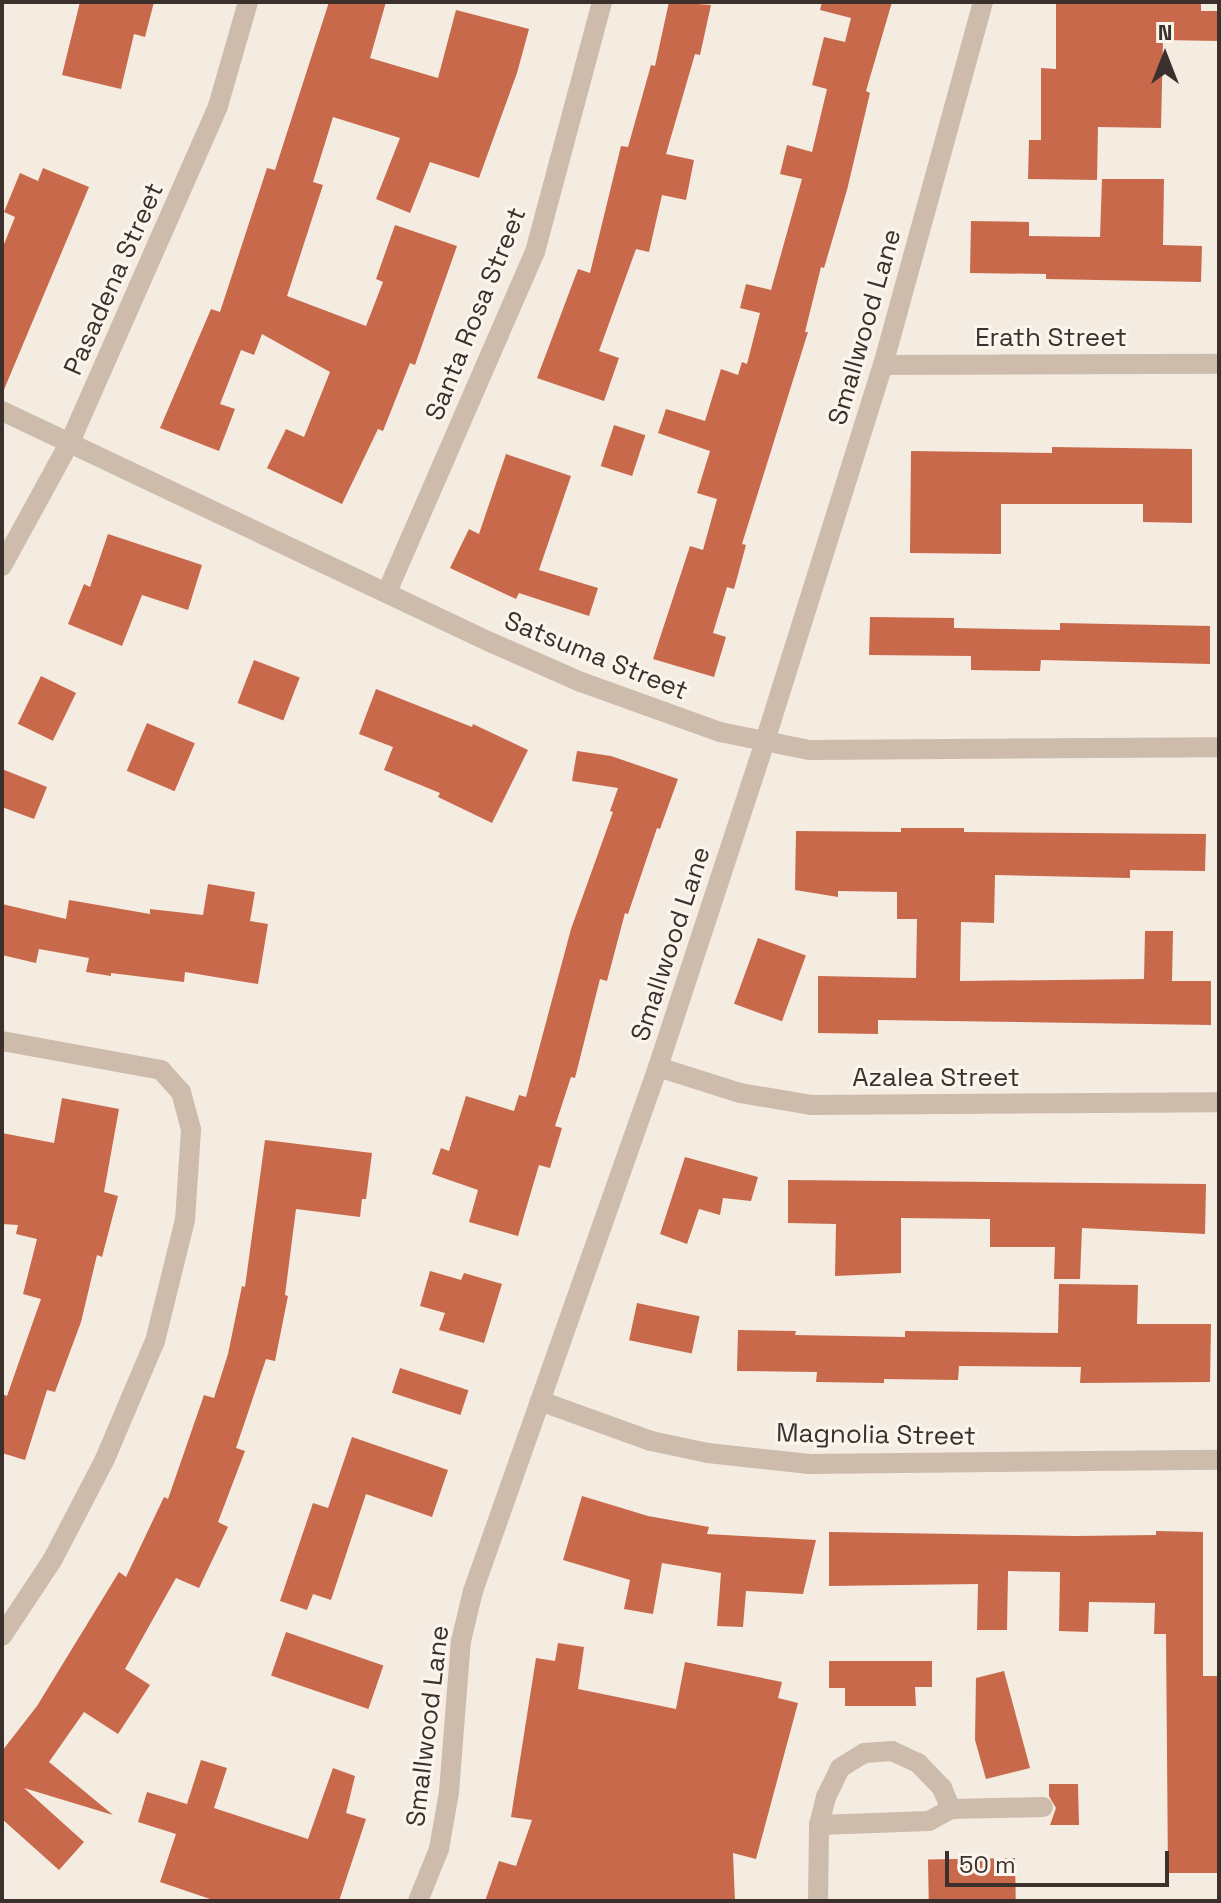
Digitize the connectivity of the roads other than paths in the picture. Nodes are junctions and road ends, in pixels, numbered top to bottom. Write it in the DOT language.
graph roads {
  1 [pos="248,2"];
  2 [pos="602,2"];
  3 [pos="983,2"];
  4 [pos="1219,364"];
  5 [pos="883,365"];
  6 [pos="2,411"];
  7 [pos="70,442"];
  8 [pos="2,566"];
  9 [pos="387,592"];
  10 [pos="765,741"];
  11 [pos="1219,747"];
  12 [pos="2,1041"];
  13 [pos="658,1067"];
  14 [pos="1219,1102"];
  15 [pos="540,1401"];
  16 [pos="1219,1460"];
  17 [pos="2,1636"];
  18 [pos="1043,1807"];
  19 [pos="951,1809"];
  20 [pos="819,1825"];
  21 [pos="418,1901"];
  22 [pos="818,1901"];
  1 -- 7 [label="street, Pasadena Street"];
  2 -- 9 [label="street, Santa Rosa Street"];
  3 -- 5 [label="street, Smallwood Lane"];
  4 -- 5 [label="street, Erath Street"];
  5 -- 10 [label="street, Smallwood Lane"];
  6 -- 7 [label="street, Satsuma Street"];
  7 -- 8 [label="street, Pasadena Street"];
  7 -- 9 [label="street, Satsuma Street"];
  9 -- 10 [label="street, Satsuma Street"];
  10 -- 11 [label="street, Satsuma Street"];
  10 -- 13 [label="street, Smallwood Lane"];
  12 -- 17 [label="street"];
  13 -- 14 [label="street, Azalea Street"];
  13 -- 15 [label="street, Smallwood Lane"];
  15 -- 16 [label="street, Magnolia Street"];
  15 -- 21 [label="street, Smallwood Lane"];
  18 -- 19 [label="street"];
  19 -- 20 [label="street"];
  19 -- 20 [label="street"];
  20 -- 22 [label="street"];
}
